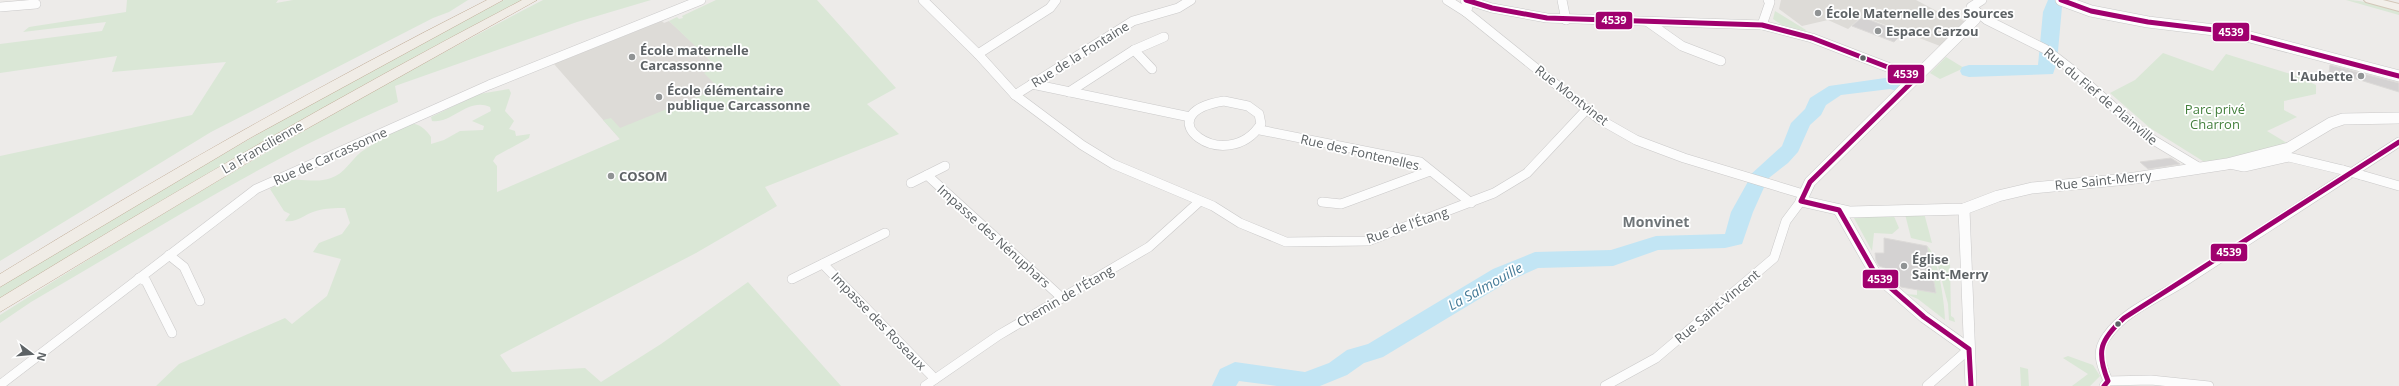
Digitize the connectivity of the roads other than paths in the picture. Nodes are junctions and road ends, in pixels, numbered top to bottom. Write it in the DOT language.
graph roads {
  1 [pos="496,0"];
  2 [pos="531,0"];
  3 [pos="701,0"];
  4 [pos="923,0"];
  5 [pos="1056,0"];
  6 [pos="1191,0"];
  7 [pos="1447,0"];
  8 [pos="1465,0"];
  9 [pos="1562,0"];
  10 [pos="1768,0"];
  11 [pos="1982,0"];
  12 [pos="2061,0"];
  13 [pos="2370,0"];
  14 [pos="2391,0"];
  15 [pos="2399,2"];
  16 [pos="36,4"];
  17 [pos="0,7"];
  18 [pos="2399,8"];
  19 [pos="1466,12"];
  20 [pos="1977,17"];
  21 [pos="1566,20"];
  22 [pos="1648,22"];
  23 [pos="1762,24"];
  24 [pos="1164,37"];
  25 [pos="1134,50"];
  26 [pos="978,54"];
  27 [pos="1721,61"];
  28 [pos="1152,69"];
  29 [pos="2399,76"];
  30 [pos="1916,78"];
  31 [pos="1032,84"];
  32 [pos="1069,92"];
  33 [pos="1015,95"];
  34 [pos="1587,109"];
  35 [pos="1190,117"];
  36 [pos="2399,118"];
  37 [pos="1260,130"];
  38 [pos="2399,142"];
  39 [pos="2227,164"];
  40 [pos="945,166"];
  41 [pos="2200,168"];
  42 [pos="1430,170"];
  43 [pos="927,175"];
  44 [pos="910,183"];
  45 [pos="2399,186"];
  46 [pos="1802,197"];
  47 [pos="1200,201"];
  48 [pos="1322,202"];
  49 [pos="1471,203"];
  50 [pos="1964,209"];
  51 [pos="1839,210"];
  52 [pos="885,233"];
  53 [pos="169,256"];
  54 [pos="823,264"];
  55 [pos="139,278"];
  56 [pos="792,279"];
  57 [pos="0,281"];
  58 [pos="1061,297"];
  59 [pos="200,301"];
  60 [pos="0,306"];
  61 [pos="172,333"];
  62 [pos="1970,349"];
  63 [pos="935,379"];
  64 [pos="2106,384"];
  65 [pos="1,385"];
  66 [pos="925,386"];
  67 [pos="1605,386"];
  68 [pos="1927,386"];
  69 [pos="1971,386"];
  70 [pos="2209,386"];
  1 -- 57 [label="highway, La Francilienne"];
  2 -- 60 [label="highway, La Francilienne"];
  3 -- 53 [label="street, Rue de Carcassonne"];
  4 -- 26 [label="street, Rue de l'Étang"];
  5 -- 26 [label="street"];
  6 -- 31 [label="street, Rue de la Fontaine"];
  7 -- 19 [label="street, Rue Montvinet"];
  8 -- 19 [label="street"];
  8 -- 21 [label="street"];
  9 -- 21 [label="street"];
  10 -- 23 [label="street"];
  11 -- 20 [label="street"];
  12 -- 29 [label="street"];
  13 -- 18 [label="main road"];
  14 -- 15 [label="main road"];
  16 -- 17 [label="street"];
  19 -- 34 [label="street, Rue Montvinet"];
  20 -- 30 [label="street"];
  20 -- 41 [label="street, Rue du Fief de Plainville"];
  21 -- 22 [label="street"];
  22 -- 23 [label="street"];
  22 -- 27 [label="street"];
  23 -- 30 [label="street"];
  24 -- 25 [label="street"];
  25 -- 28 [label="street"];
  25 -- 32 [label="street"];
  26 -- 33 [label="street, Rue de l'Étang"];
  30 -- 46 [label="street"];
  31 -- 32 [label="street"];
  31 -- 33 [label="street, Rue de la Fontaine"];
  32 -- 35 [label="street"];
  33 -- 47 [label="street, Rue de l'Étang"];
  34 -- 46 [label="street, Rue Montvinet"];
  34 -- 49 [label="street, Rue de l'Étang"];
  35 -- 37 [label="street"];
  35 -- 37 [label="street"];
  36 -- 39 [label="street, Rue Saint-Merry"];
  37 -- 42 [label="street, Rue des Fontenelles"];
  38 -- 64 [label="street"];
  39 -- 41 [label="street, Rue Saint-Merry"];
  39 -- 45 [label="street, bridge"];
  40 -- 43 [label="street, Impasse des Nénuphars"];
  41 -- 50 [label="street, Rue Saint-Merry"];
  42 -- 48 [label="street"];
  42 -- 49 [label="street, Rue des Fontenelles"];
  43 -- 44 [label="street, Impasse des Nénuphars"];
  43 -- 58 [label="street, Impasse des Nénuphars"];
  46 -- 51 [label="street, Rue Saint-Merry"];
  46 -- 67 [label="street, Rue Saint-Vincent"];
  47 -- 49 [label="street, Rue de l'Étang"];
  47 -- 58 [label="street, Chemin de l'Étang"];
  50 -- 51 [label="street, Rue Saint-Merry"];
  50 -- 62 [label="street"];
  51 -- 62 [label="street"];
  52 -- 54 [label="street, Impasse des Roseaux"];
  53 -- 55 [label="street, Rue de Carcassonne"];
  53 -- 59 [label="street"];
  54 -- 56 [label="street, Impasse des Roseaux"];
  54 -- 63 [label="street, Impasse des Roseaux"];
  55 -- 61 [label="street"];
  55 -- 65 [label="street, Rue de Carcassonne"];
  58 -- 63 [label="street, Chemin de l'Étang"];
  62 -- 68 [label="street"];
  62 -- 69 [label="street"];
  63 -- 66 [label="street, Chemin de l'Étang"];
  64 -- 70 [label="street"];
}
